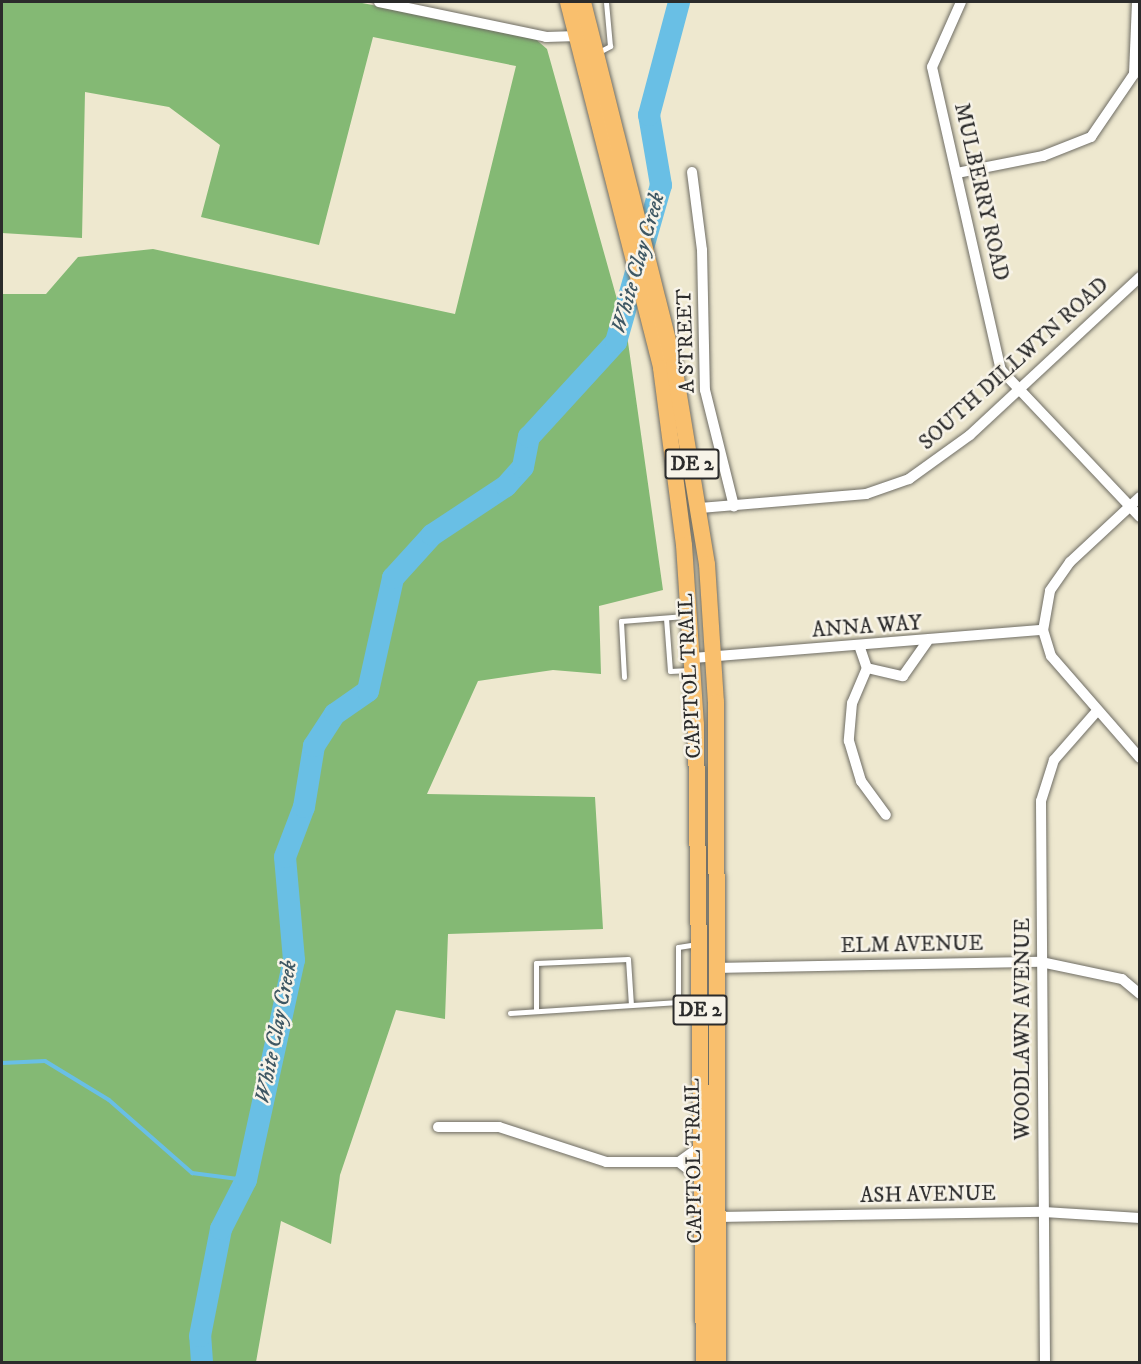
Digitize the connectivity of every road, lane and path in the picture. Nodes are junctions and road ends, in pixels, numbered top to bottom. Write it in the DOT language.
graph roads {
  1 [pos="379,2"];
  2 [pos="568,2"];
  3 [pos="583,2"];
  4 [pos="606,2"];
  5 [pos="961,2"];
  6 [pos="1137,2"];
  7 [pos="578,36"];
  8 [pos="596,54"];
  9 [pos="595,75"];
  10 [pos="692,172"];
  11 [pos="957,173"];
  12 [pos="1140,277"];
  13 [pos="668,366"];
  14 [pos="1019,390"];
  15 [pos="1140,497"];
  16 [pos="734,506"];
  17 [pos="1130,507"];
  18 [pos="700,508"];
  19 [pos="1140,517"];
  20 [pos="690,616"];
  21 [pos="666,618"];
  22 [pos="1043,630"];
  23 [pos="927,642"];
  24 [pos="860,648"];
  25 [pos="714,657"];
  26 [pos="693,664"];
  27 [pos="867,668"];
  28 [pos="624,677"];
  29 [pos="1096,712"];
  30 [pos="1140,758"];
  31 [pos="886,815"];
  32 [pos="699,943"];
  33 [pos="1041,962"];
  34 [pos="714,968"];
  35 [pos="1140,994"];
  36 [pos="699,1001"];
  37 [pos="678,1002"];
  38 [pos="632,1005"];
  39 [pos="536,1011"];
  40 [pos="510,1013"];
  41 [pos="438,1127"];
  42 [pos="701,1146"];
  43 [pos="679,1162"];
  44 [pos="701,1179"];
  45 [pos="1044,1212"];
  46 [pos="717,1217"];
  47 [pos="1140,1218"];
  48 [pos="704,1362"];
  49 [pos="718,1362"];
  50 [pos="1046,1362"];
  1 -- 7 [label="street"];
  2 -- 7 [label="main road, CAPITOL TRAIL / DE 2"];
  3 -- 8 [label="main road, CAPITOL TRAIL / DE 2"];
  4 -- 8 [label="lane"];
  5 -- 11 [label="street, MULBERRY ROAD"];
  6 -- 11 [label="street"];
  7 -- 9 [label="main road, CAPITOL TRAIL / DE 2"];
  8 -- 9 [label="main road, CAPITOL TRAIL / DE 2"];
  9 -- 13 [label="main road, CAPITOL TRAIL / DE 2"];
  10 -- 16 [label="street, A STREET"];
  11 -- 14 [label="street, MULBERRY ROAD"];
  12 -- 14 [label="street, SOUTH DILLWYN ROAD"];
  13 -- 18 [label="main road, CAPITOL TRAIL / DE 2"];
  13 -- 20 [label="main road, CAPITOL TRAIL / DE 2"];
  14 -- 16 [label="street, SOUTH DILLWYN ROAD"];
  14 -- 17 [label="street, MULBERRY ROAD"];
  15 -- 17 [label="street"];
  16 -- 18 [label="street, SOUTH DILLWYN ROAD"];
  17 -- 19 [label="street, MULBERRY ROAD"];
  17 -- 22 [label="street"];
  18 -- 25 [label="main road, CAPITOL TRAIL / DE 2"];
  20 -- 21 [label="lane"];
  20 -- 26 [label="main road, CAPITOL TRAIL / DE 2"];
  21 -- 26 [label="lane"];
  21 -- 28 [label="lane"];
  22 -- 23 [label="street, ANNA WAY"];
  22 -- 29 [label="street"];
  23 -- 24 [label="street, ANNA WAY"];
  23 -- 27 [label="street"];
  24 -- 25 [label="street, ANNA WAY"];
  24 -- 27 [label="street"];
  25 -- 26 [label="street, ANNA WAY"];
  25 -- 34 [label="main road, CAPITOL TRAIL / DE 2"];
  26 -- 32 [label="main road, CAPITOL TRAIL / DE 2"];
  27 -- 31 [label="street"];
  29 -- 30 [label="street"];
  29 -- 33 [label="street, WOODLAWN AVENUE"];
  32 -- 36 [label="main road, CAPITOL TRAIL / DE 2"];
  32 -- 37 [label="lane"];
  33 -- 34 [label="street, ELM AVENUE"];
  33 -- 35 [label="street, ELM AVENUE"];
  33 -- 45 [label="street, WOODLAWN AVENUE"];
  34 -- 46 [label="main road, CAPITOL TRAIL / DE 2"];
  36 -- 37 [label="lane"];
  36 -- 42 [label="main road, CAPITOL TRAIL / DE 2"];
  37 -- 38 [label="lane"];
  38 -- 39 [label="lane"];
  38 -- 39 [label="lane"];
  39 -- 40 [label="lane"];
  41 -- 43 [label="street"];
  42 -- 43 [label="street"];
  42 -- 44 [label="main road, CAPITOL TRAIL / DE 2"];
  43 -- 44 [label="street"];
  44 -- 48 [label="main road, CAPITOL TRAIL / DE 2"];
  45 -- 46 [label="street, ASH AVENUE"];
  45 -- 47 [label="street, ASH AVENUE"];
  45 -- 50 [label="street, WOODLAWN AVENUE"];
  46 -- 49 [label="main road, CAPITOL TRAIL / DE 2"];
}
